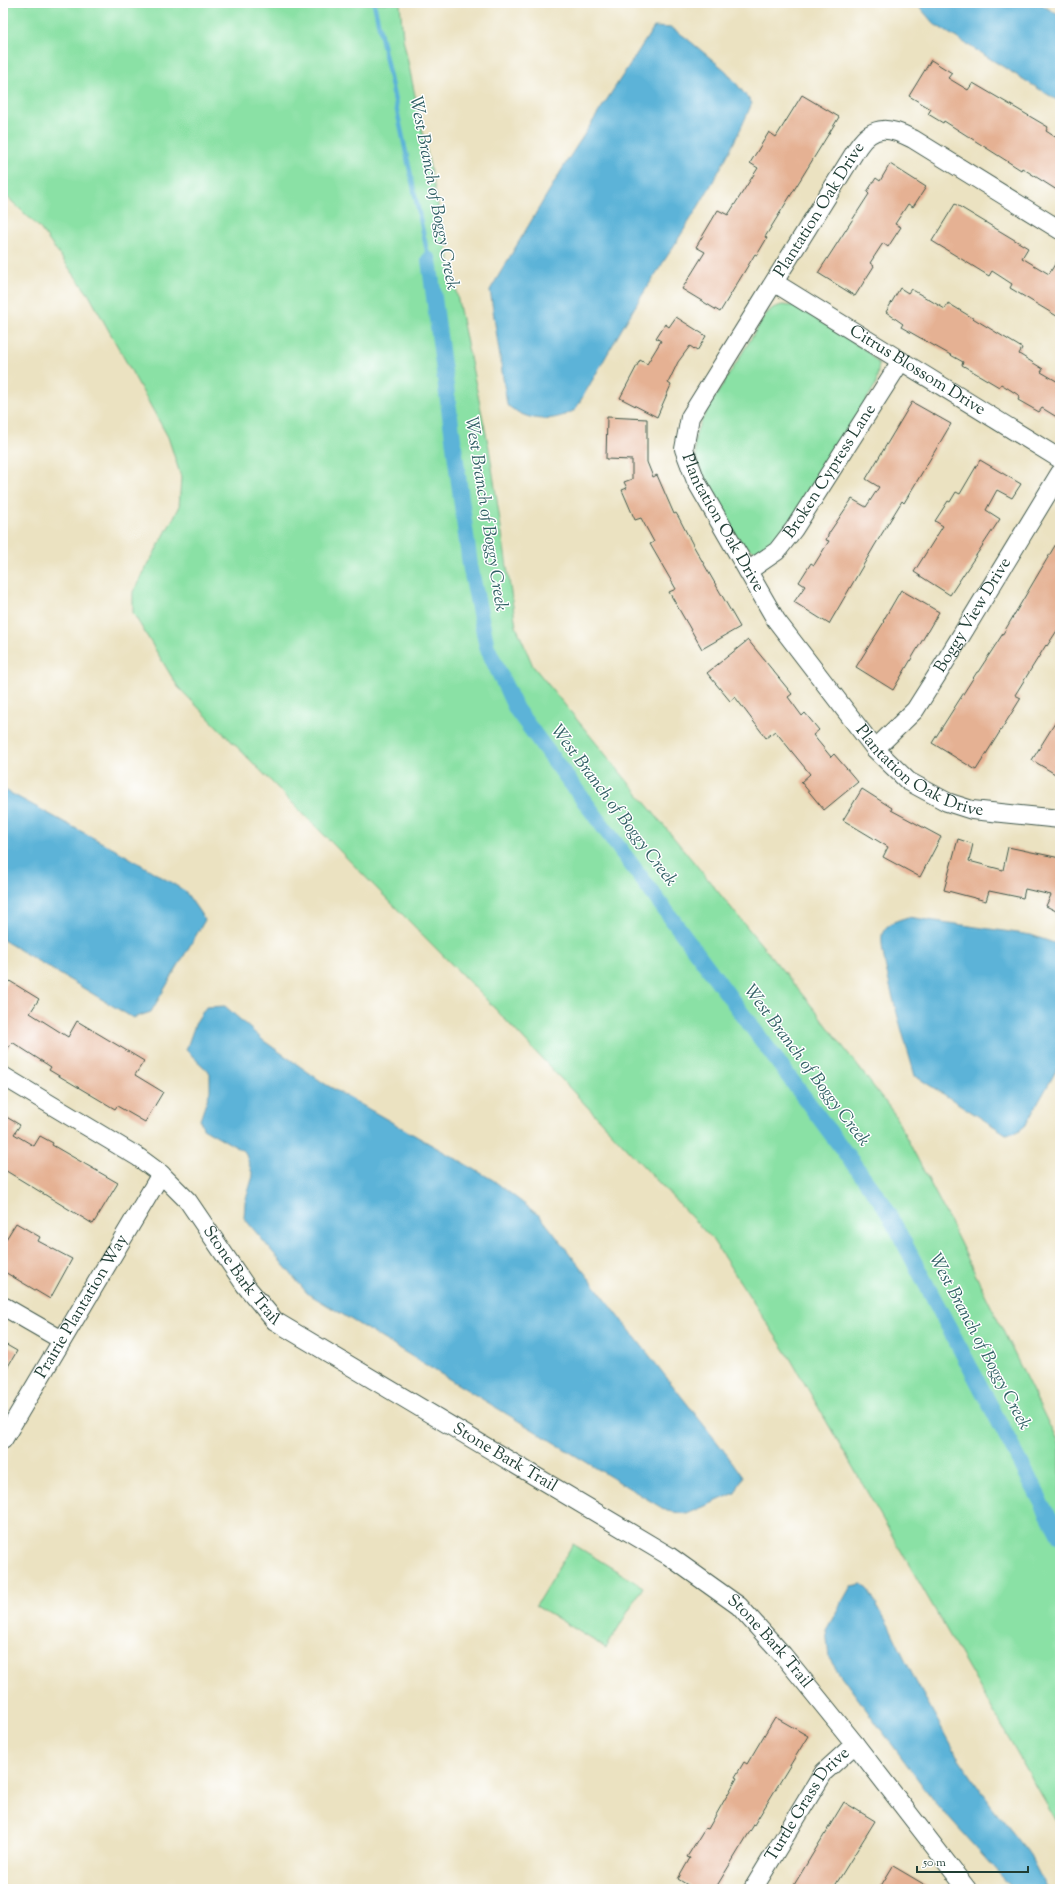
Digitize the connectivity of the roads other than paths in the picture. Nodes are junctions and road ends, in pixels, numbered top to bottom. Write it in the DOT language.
graph roads {
  1 [pos="1060,230"];
  2 [pos="775,283"];
  3 [pos="901,361"];
  4 [pos="1060,459"];
  5 [pos="1060,473"];
  6 [pos="748,571"];
  7 [pos="875,749"];
  8 [pos="1060,819"];
  9 [pos="3,1076"];
  10 [pos="161,1174"];
  11 [pos="3,1306"];
  12 [pos="62,1340"];
  13 [pos="3,1440"];
  14 [pos="855,1744"];
  15 [pos="753,1889"];
  16 [pos="966,1889"];
  1 -- 2 [label="street, Plantation Oak Drive"];
  2 -- 3 [label="street, Citrus Blossom Drive"];
  2 -- 6 [label="street, Plantation Oak Drive"];
  3 -- 4 [label="street, Citrus Blossom Drive"];
  3 -- 6 [label="street, Broken Cypress Lane"];
  5 -- 7 [label="street, Boggy View Drive"];
  6 -- 7 [label="street, Plantation Oak Drive"];
  7 -- 8 [label="street, Plantation Oak Drive"];
  9 -- 10 [label="street, Stone Bark Trail"];
  10 -- 12 [label="street, Prairie Plantation Way"];
  10 -- 14 [label="street, Stone Bark Trail"];
  11 -- 12 [label="street"];
  12 -- 13 [label="street, Prairie Plantation Way"];
  14 -- 15 [label="street, Turtle Grass Drive"];
  14 -- 16 [label="street, Stone Bark Trail"];
}
